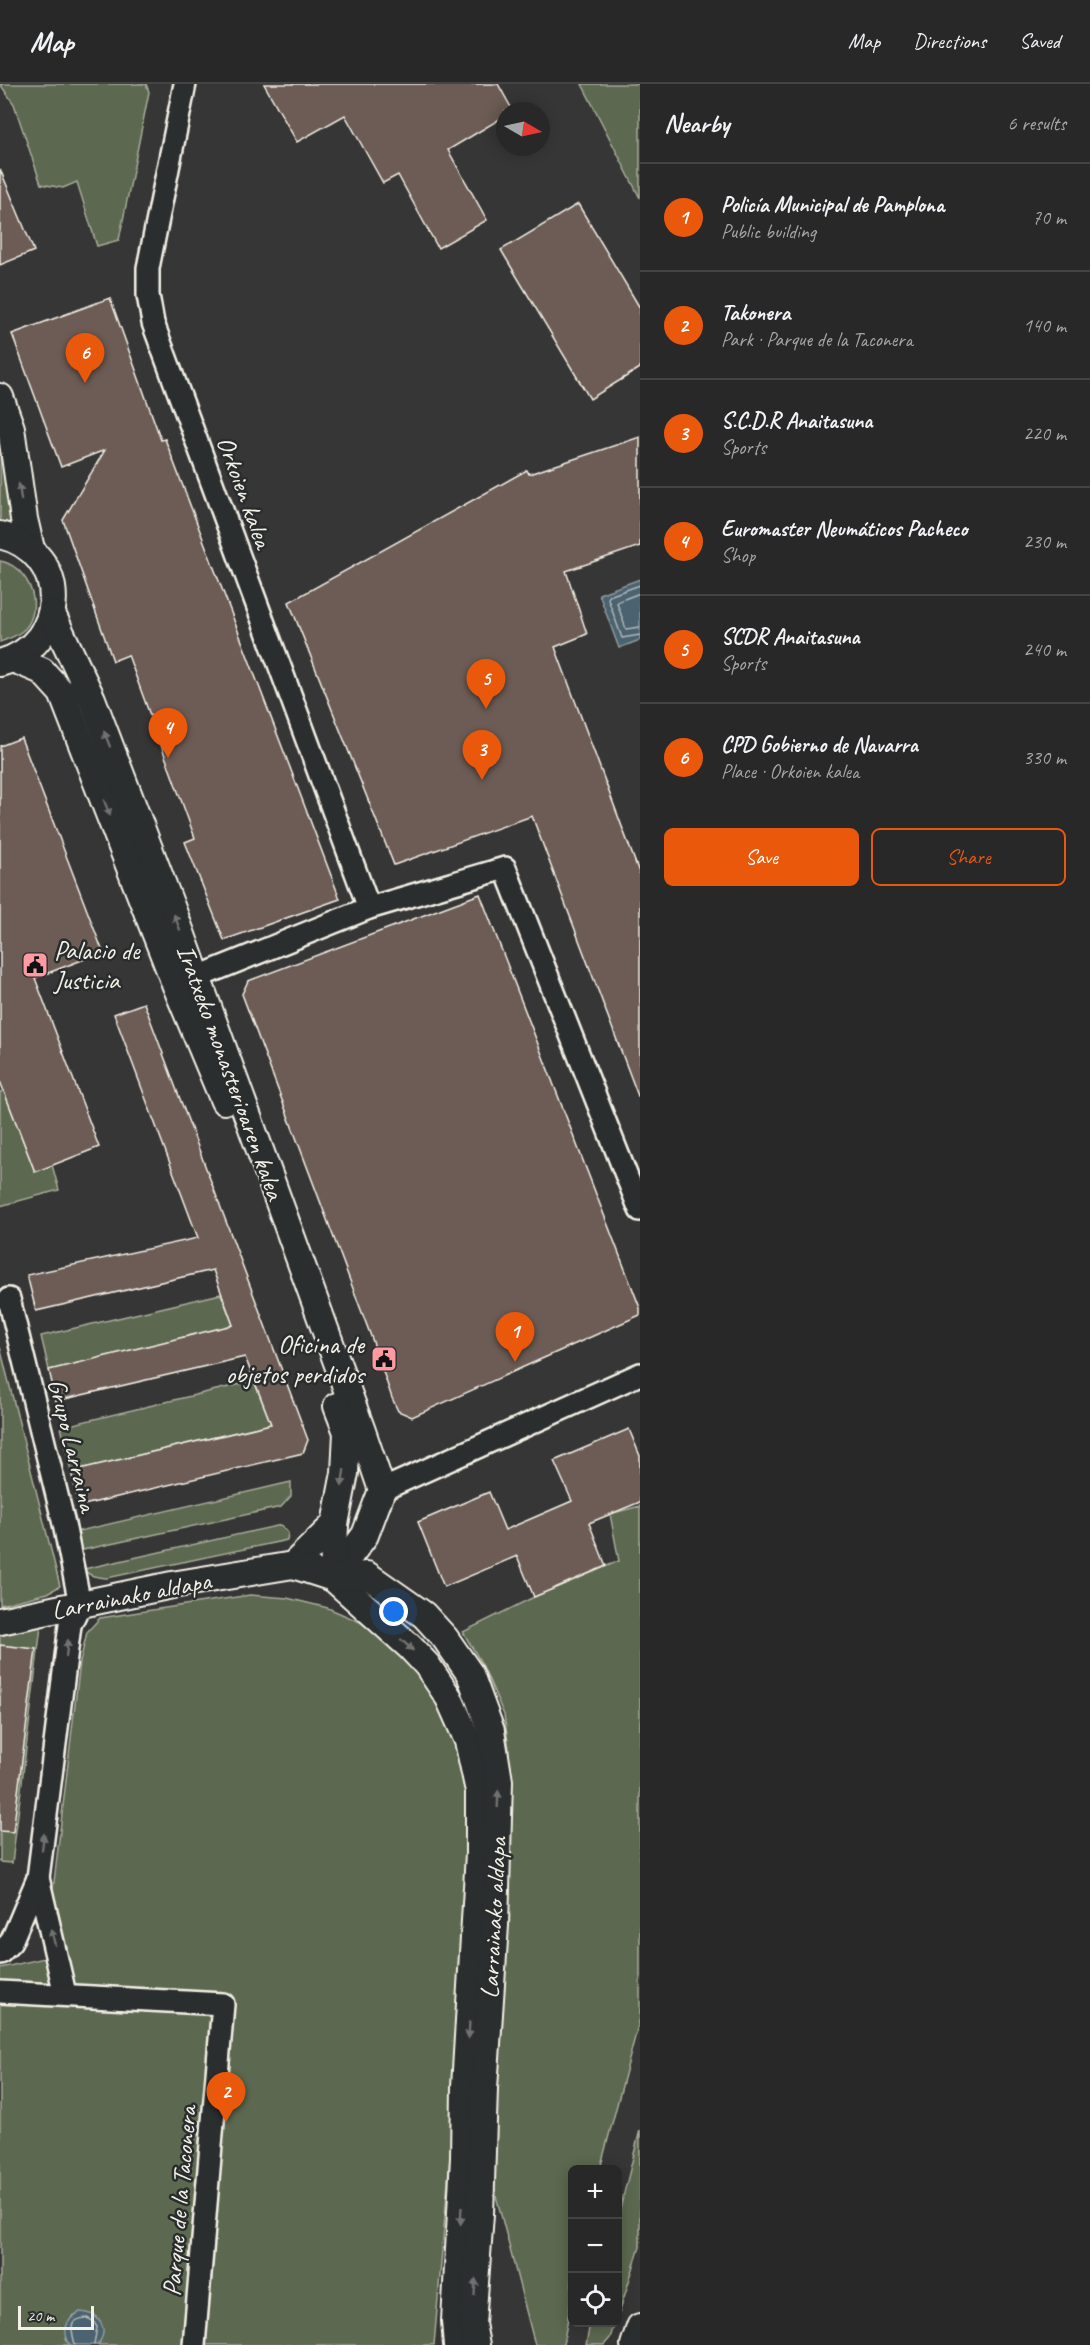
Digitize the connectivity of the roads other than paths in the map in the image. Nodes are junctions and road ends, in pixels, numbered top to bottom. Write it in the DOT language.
graph roads {
  1 [pos="185,84"];
  2 [pos="0,397"];
  3 [pos="0,535"];
  4 [pos="31,549"];
  5 [pos="52,614"];
  6 [pos="6,661"];
  7 [pos="369,908"];
  8 [pos="186,981"];
  9 [pos="640,1210"];
  10 [pos="9,1299"];
  11 [pos="640,1374"];
  12 [pos="382,1490"];
  13 [pos="335,1524"];
  14 [pos="365,1535"];
  15 [pos="293,1565"];
  16 [pos="367,1575"];
  17 [pos="333,1578"];
  18 [pos="80,1604"];
  19 [pos="0,1621"];
  20 [pos="38,1878"];
  21 [pos="0,1953"];
  22 [pos="0,1992"];
  23 [pos="65,1994"];
  24 [pos="640,2326"];
  25 [pos="194,2345"];
  26 [pos="457,2345"];
  27 [pos="476,2345"];
  28 [pos="634,2345"];
  1 -- 7 [label="street, Orkoien kalea"];
  4 -- 2 [label="street, one-way"];
  3 -- 4 [label="street"];
  4 -- 5 [label="street"];
  5 -- 6 [label="street"];
  8 -- 5 [label="street, Iratxeko monasterioaren kalea, one-way"];
  6 -- 8 [label="street, Iratxeko monasterioaren kalea, one-way"];
  7 -- 8 [label="street"];
  7 -- 9 [label="street"];
  8 -- 12 [label="street, Iratxeko monasterioaren kalea"];
  8 -- 13 [label="street, Iratxeko monasterioaren kalea, one-way"];
  10 -- 18 [label="street, Grupo Larraina"];
  11 -- 12 [label="street"];
  12 -- 14 [label="street"];
  13 -- 15 [label="street"];
  13 -- 17 [label="street, Iratxeko monasterioaren kalea"];
  14 -- 16 [label="street"];
  14 -- 17 [label="street"];
  15 -- 17 [label="street, Larrainako aldapa"];
  15 -- 18 [label="street, Larrainako aldapa"];
  16 -- 17 [label="street, Larrainako aldapa"];
  27 -- 16 [label="street, Larrainako aldapa, one-way"];
  17 -- 26 [label="street, Larrainako aldapa, one-way"];
  18 -- 19 [label="street, Larrainako aldapa"];
  20 -- 18 [label="street, one-way"];
  20 -- 21 [label="street"];
  23 -- 20 [label="street, one-way"];
  22 -- 23 [label="street, Parque de la Taconera"];
  23 -- 25 [label="street, Parque de la Taconera"];
  24 -- 28 [label="street"];
}
